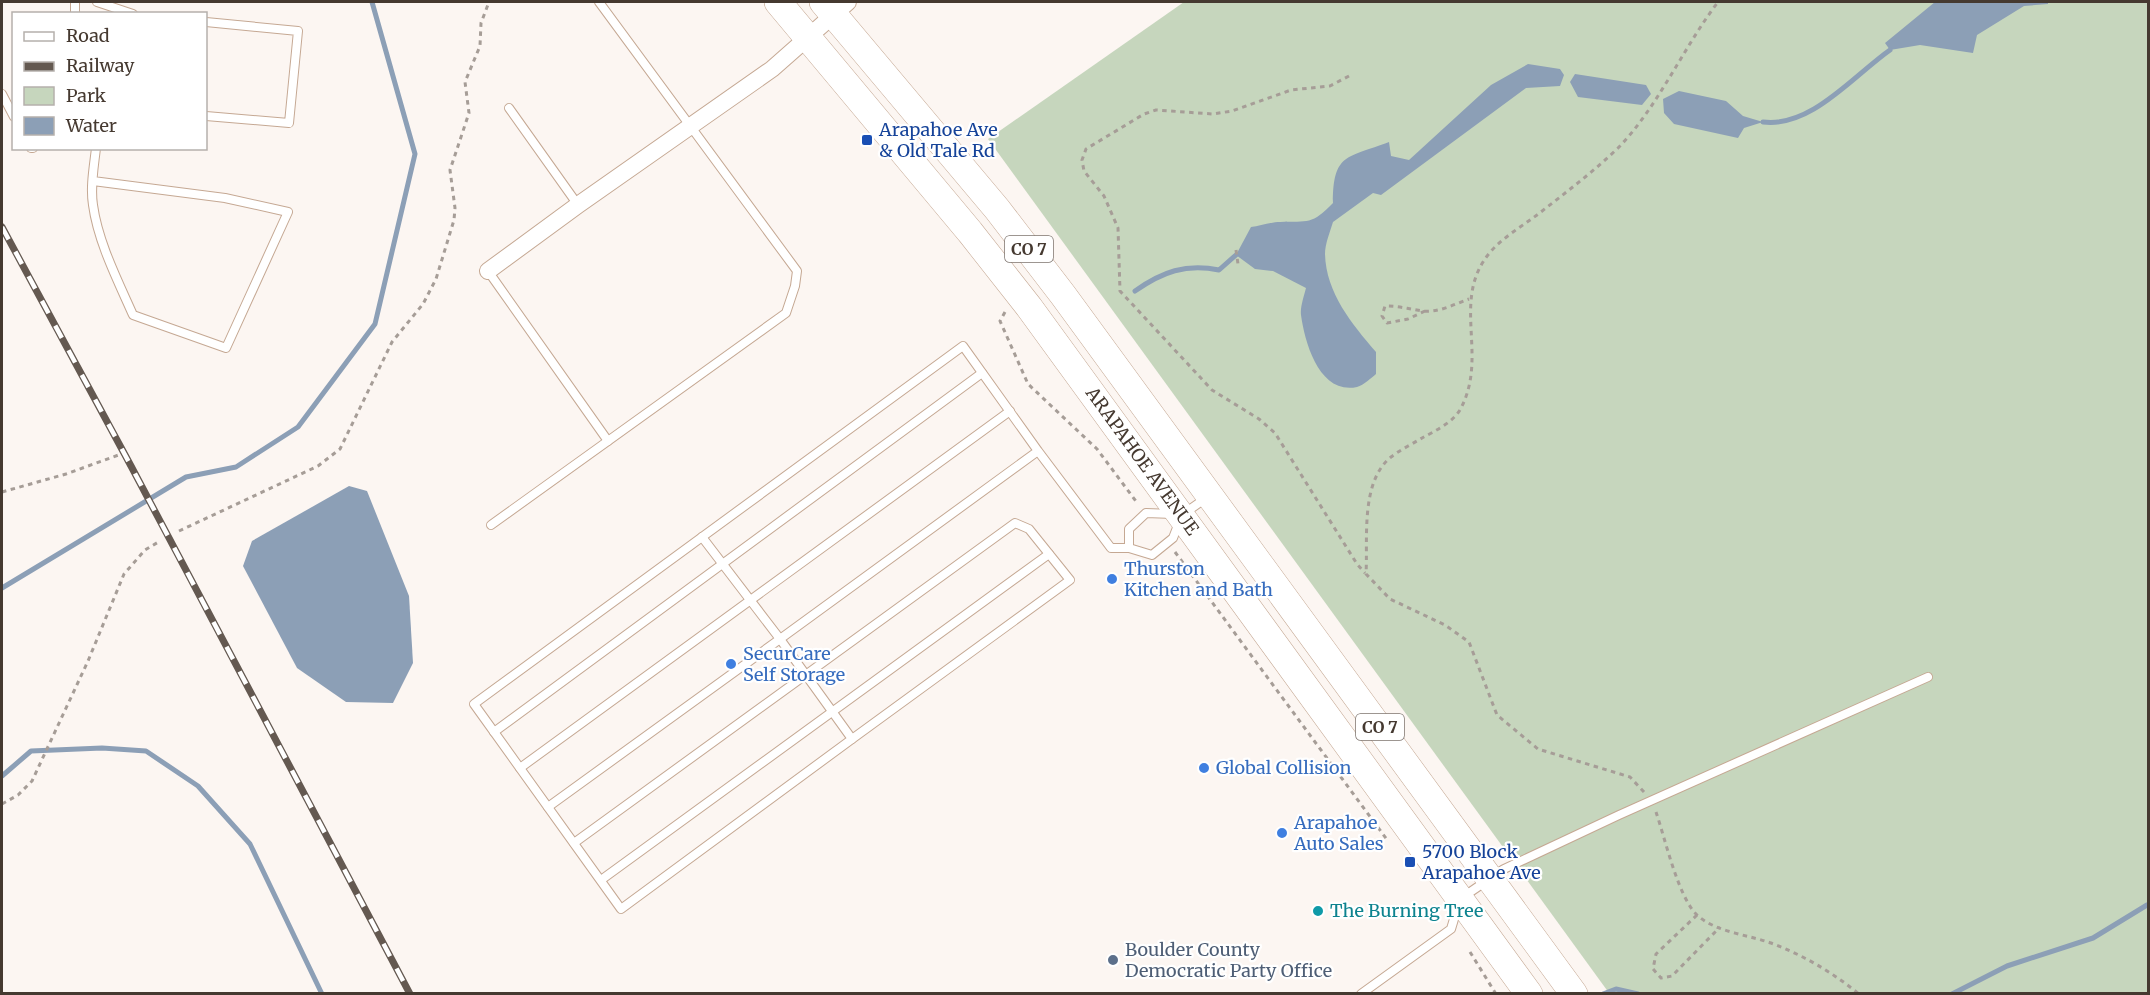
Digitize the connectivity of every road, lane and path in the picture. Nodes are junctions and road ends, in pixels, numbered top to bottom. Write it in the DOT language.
graph roads {
  1 [pos="489,2"];
  2 [pos="599,2"];
  3 [pos="778,2"];
  4 [pos="1718,2"];
  5 [pos="104,5"];
  6 [pos="835,6"];
  7 [pos="127,12"];
  8 [pos="207,22"];
  9 [pos="806,39"];
  10 [pos="1349,76"];
  11 [pos="2,94"];
  12 [pos="509,108"];
  13 [pos="12,113"];
  14 [pos="207,116"];
  15 [pos="689,126"];
  16 [pos="96,150"];
  17 [pos="93,181"];
  18 [pos="578,205"];
  19 [pos="1236,250"];
  20 [pos="1238,264"];
  21 [pos="488,271"];
  22 [pos="1469,299"];
  23 [pos="1425,311"];
  24 [pos="1002,318"];
  25 [pos="982,373"];
  26 [pos="1010,411"];
  27 [pos="609,441"];
  28 [pos="1038,451"];
  29 [pos="124,453"];
  30 [pos="2,492"];
  31 [pos="1211,494"];
  32 [pos="1146,513"];
  33 [pos="1182,515"];
  34 [pos="491,525"];
  35 [pos="179,531"];
  36 [pos="702,537"];
  37 [pos="160,541"];
  38 [pos="1166,545"];
  39 [pos="1128,548"];
  40 [pos="1049,554"];
  41 [pos="723,564"];
  42 [pos="1366,574"];
  43 [pos="750,600"];
  44 [pos="780,639"];
  45 [pos="806,675"];
  46 [pos="1928,677"];
  47 [pos="832,712"];
  48 [pos="494,732"];
  49 [pos="852,739"];
  50 [pos="520,768"];
  51 [pos="1652,801"];
  52 [pos="2,804"];
  53 [pos="548,807"];
  54 [pos="1389,842"];
  55 [pos="574,843"];
  56 [pos="1490,878"];
  57 [pos="601,880"];
  58 [pos="1460,899"];
  59 [pos="1697,915"];
  60 [pos="1720,927"];
  61 [pos="1451,929"];
  62 [pos="1361,993"];
  63 [pos="1496,993"];
  64 [pos="1529,993"];
  65 [pos="1574,993"];
  66 [pos="1859,993"];
  1 -- 35 [label="path"];
  2 -- 15 [label="lane"];
  3 -- 9 [label="main road, ARAPAHOE AVENUE / CO 7"];
  4 -- 22 [label="path"];
  5 -- 7 [label="lane"];
  6 -- 9 [label="street"];
  6 -- 31 [label="main road, ARAPAHOE AVENUE / CO 7"];
  8 -- 14 [label="lane"];
  9 -- 15 [label="street"];
  9 -- 33 [label="main road, ARAPAHOE AVENUE / CO 7"];
  10 -- 42 [label="path"];
  11 -- 13 [label="lane"];
  12 -- 18 [label="lane"];
  15 -- 18 [label="street"];
  15 -- 27 [label="lane"];
  16 -- 17 [label="lane"];
  17 -- 17 [label="lane"];
  18 -- 21 [label="street"];
  19 -- 20 [label="path"];
  21 -- 27 [label="lane"];
  22 -- 23 [label="path"];
  22 -- 42 [label="path"];
  23 -- 23 [label="path"];
  24 -- 32 [label="path"];
  25 -- 26 [label="lane"];
  25 -- 36 [label="lane"];
  25 -- 41 [label="lane"];
  26 -- 28 [label="lane"];
  26 -- 43 [label="lane"];
  27 -- 34 [label="lane"];
  28 -- 39 [label="lane"];
  28 -- 44 [label="lane"];
  29 -- 30 [label="path"];
  31 -- 33 [label="lane"];
  31 -- 56 [label="main road, ARAPAHOE AVENUE / CO 7"];
  32 -- 33 [label="lane"];
  32 -- 39 [label="lane"];
  33 -- 38 [label="lane"];
  33 -- 58 [label="main road, ARAPAHOE AVENUE / CO 7"];
  36 -- 41 [label="lane"];
  36 -- 48 [label="lane"];
  37 -- 52 [label="path"];
  38 -- 39 [label="lane"];
  38 -- 54 [label="path"];
  40 -- 45 [label="lane"];
  40 -- 47 [label="lane"];
  40 -- 49 [label="lane"];
  41 -- 43 [label="lane"];
  41 -- 48 [label="lane"];
  42 -- 51 [label="path"];
  43 -- 44 [label="lane"];
  43 -- 50 [label="lane"];
  44 -- 45 [label="lane"];
  44 -- 53 [label="lane"];
  45 -- 47 [label="lane"];
  45 -- 55 [label="lane"];
  46 -- 51 [label="lane"];
  47 -- 49 [label="lane"];
  47 -- 57 [label="lane"];
  48 -- 50 [label="lane"];
  49 -- 57 [label="lane"];
  50 -- 53 [label="lane"];
  51 -- 56 [label="lane"];
  51 -- 59 [label="path"];
  53 -- 55 [label="lane"];
  55 -- 57 [label="lane"];
  56 -- 58 [label="lane"];
  56 -- 65 [label="main road, ARAPAHOE AVENUE / CO 7"];
  58 -- 61 [label="lane"];
  58 -- 64 [label="main road, ARAPAHOE AVENUE / CO 7"];
  59 -- 60 [label="path"];
  59 -- 60 [label="path"];
  60 -- 66 [label="path"];
  61 -- 62 [label="lane"];
  61 -- 63 [label="path"];
}
